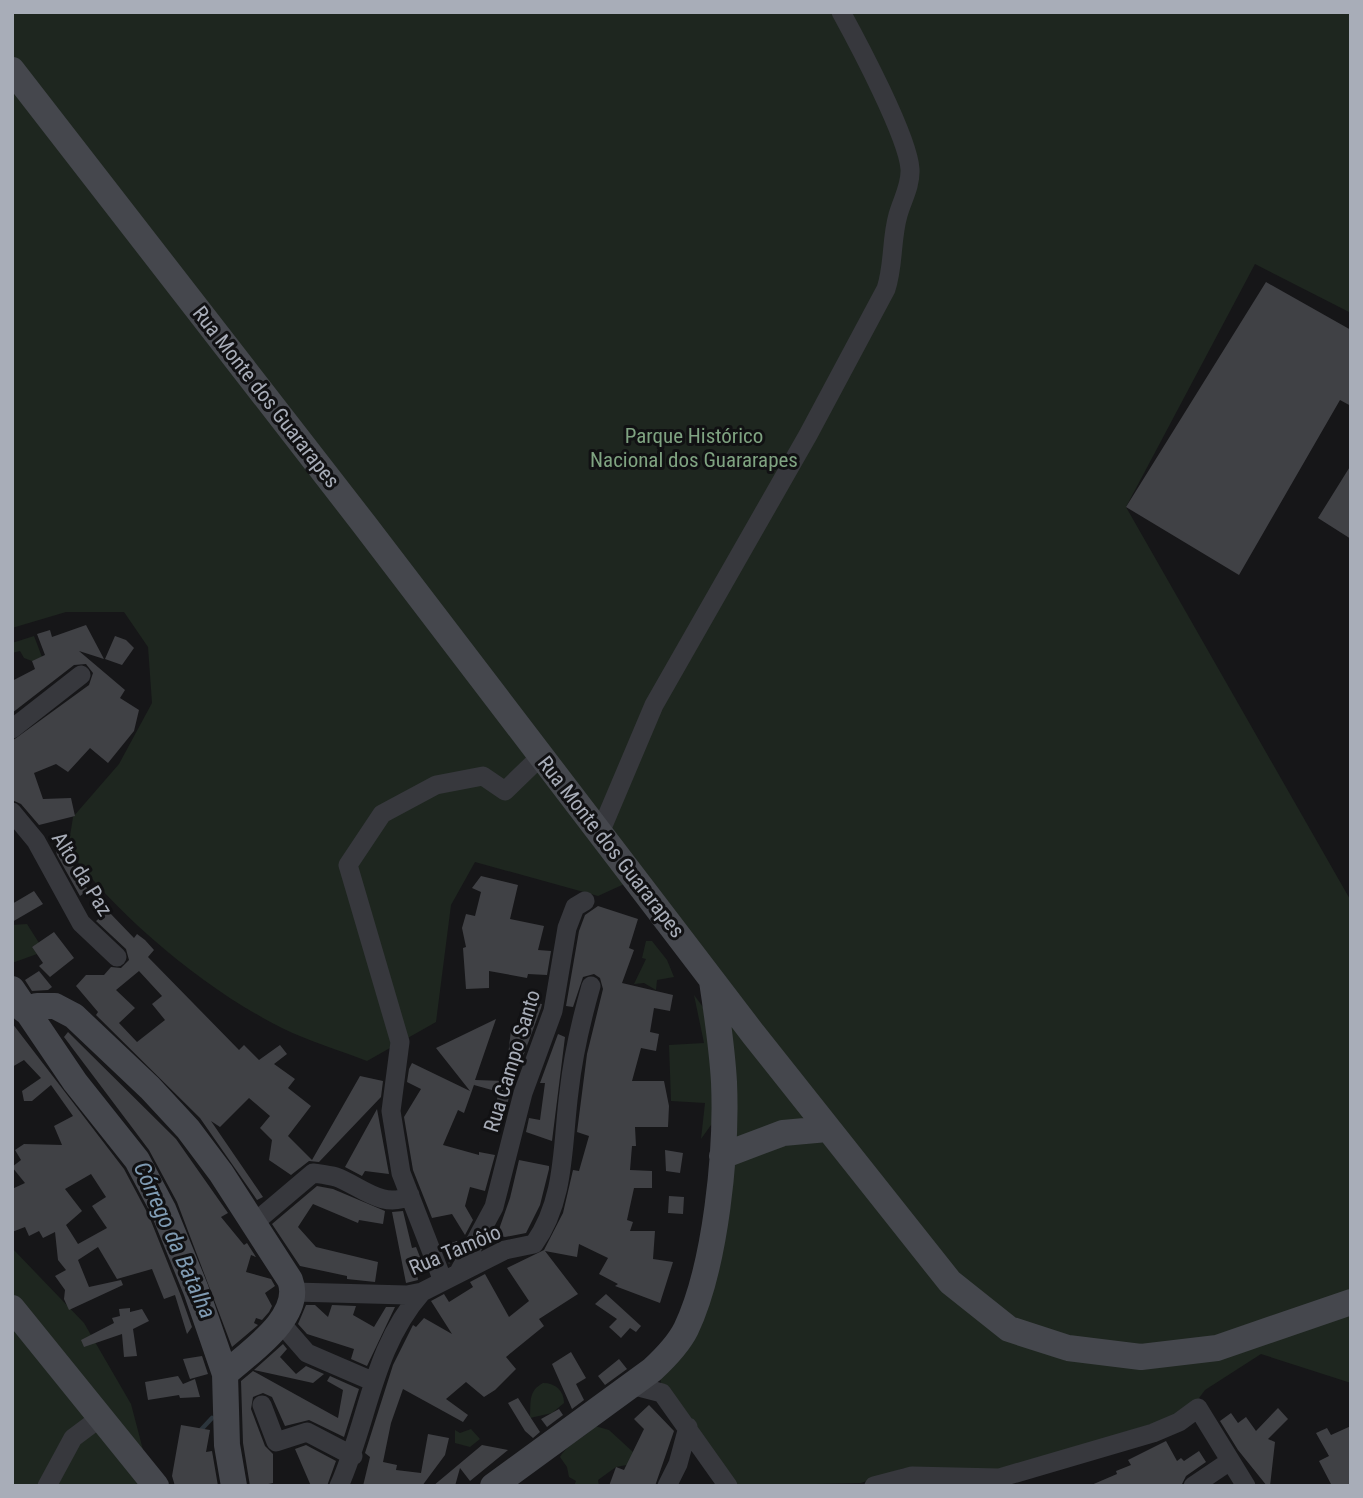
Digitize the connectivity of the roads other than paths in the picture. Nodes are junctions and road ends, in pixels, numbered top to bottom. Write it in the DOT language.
graph roads {
  1 [pos="841,12"];
  2 [pos="12,70"];
  3 [pos="80,675"];
  4 [pos="12,729"];
  5 [pos="540,757"];
  6 [pos="12,812"];
  7 [pos="599,835"];
  8 [pos="585,901"];
  9 [pos="117,957"];
  10 [pos="711,975"];
  11 [pos="592,986"];
  12 [pos="18,999"];
  13 [pos="827,1129"];
  14 [pos="722,1156"];
  15 [pos="410,1195"];
  16 [pos="249,1216"];
  17 [pos="451,1277"];
  18 [pos="293,1292"];
  19 [pos="422,1292"];
  20 [pos="1351,1302"];
  21 [pos="12,1308"];
  22 [pos="280,1322"];
  23 [pos="225,1374"];
  24 [pos="372,1381"];
  25 [pos="631,1385"];
  26 [pos="262,1405"];
  27 [pos="101,1417"];
  28 [pos="688,1427"];
  29 [pos="353,1456"];
  30 [pos="1230,1461"];
  31 [pos="1026,1478"];
  32 [pos="965,1483"];
  33 [pos="47,1486"];
  34 [pos="156,1486"];
  35 [pos="234,1486"];
  36 [pos="339,1486"];
  37 [pos="493,1486"];
  38 [pos="667,1486"];
  39 [pos="728,1486"];
  40 [pos="874,1486"];
  41 [pos="1193,1486"];
  42 [pos="1246,1486"];
  1 -- 7 [label="street"];
  2 -- 5 [label="main road, Rua Monte dos Guararapes"];
  3 -- 4 [label="street"];
  5 -- 7 [label="main road, Rua Monte dos Guararapes"];
  5 -- 15 [label="street"];
  6 -- 9 [label="street, Alto da Paz"];
  7 -- 10 [label="main road, Rua Monte dos Guararapes"];
  8 -- 17 [label="street, Rua Campo Santo"];
  10 -- 13 [label="main road, Rua Monte dos Guararapes"];
  10 -- 14 [label="main road"];
  11 -- 17 [label="street, Rua Tamôio"];
  12 -- 16 [label="main road"];
  12 -- 23 [label="main road"];
  13 -- 14 [label="main road"];
  13 -- 20 [label="main road, Rua Monte dos Guararapes"];
  14 -- 25 [label="main road"];
  15 -- 16 [label="street"];
  15 -- 17 [label="street"];
  16 -- 18 [label="main road"];
  17 -- 19 [label="street, Rua Tamôio"];
  18 -- 19 [label="street, Rua Tamôio"];
  18 -- 22 [label="main road"];
  19 -- 24 [label="street"];
  21 -- 27 [label="main road"];
  22 -- 23 [label="main road"];
  22 -- 24 [label="street"];
  23 -- 35 [label="main road"];
  24 -- 29 [label="street"];
  25 -- 28 [label="street"];
  25 -- 37 [label="main road"];
  26 -- 29 [label="street"];
  27 -- 33 [label="street"];
  27 -- 34 [label="main road"];
  28 -- 38 [label="street"];
  28 -- 39 [label="street"];
  29 -- 36 [label="street"];
  30 -- 31 [label="street"];
  30 -- 41 [label="street"];
  30 -- 42 [label="street"];
  31 -- 32 [label="street"];
  32 -- 40 [label="street"];
}
